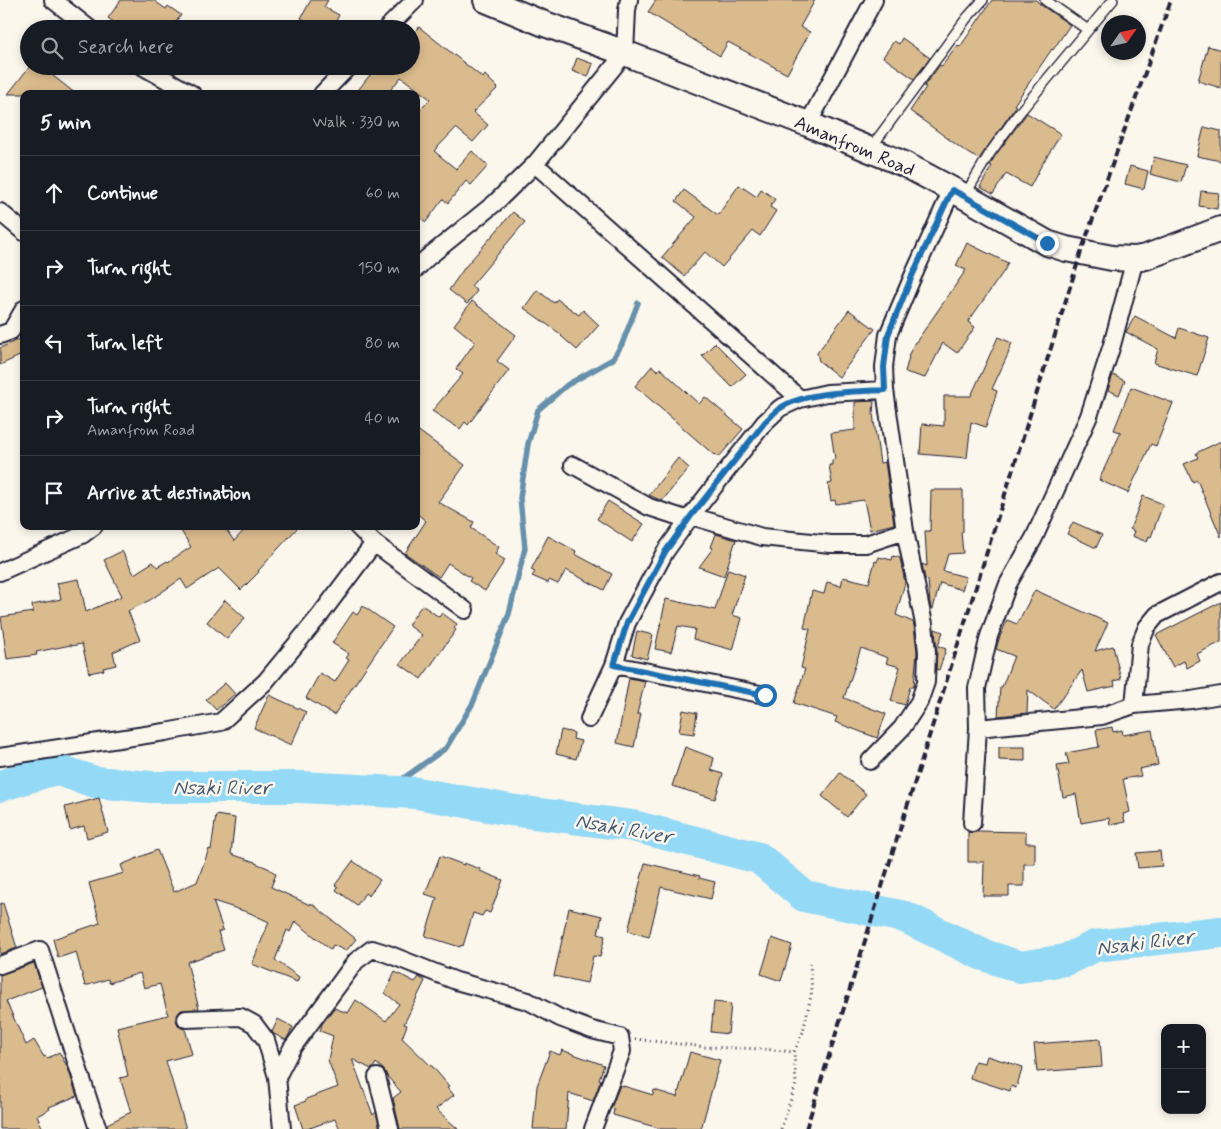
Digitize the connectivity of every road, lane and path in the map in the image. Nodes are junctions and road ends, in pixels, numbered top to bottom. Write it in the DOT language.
graph roads {
  1 [pos="53,0"];
  2 [pos="415,0"];
  3 [pos="629,0"];
  4 [pos="874,0"];
  5 [pos="983,0"];
  6 [pos="1045,0"];
  7 [pos="1112,0"];
  8 [pos="492,1"];
  9 [pos="79,20"];
  10 [pos="395,20"];
  11 [pos="1088,30"];
  12 [pos="625,53"];
  13 [pos="158,75"];
  14 [pos="340,75"];
  15 [pos="185,90"];
  16 [pos="326,90"];
  17 [pos="808,124"];
  18 [pos="870,150"];
  19 [pos="535,164"];
  20 [pos="958,193"];
  21 [pos="0,212"];
  22 [pos="20,229"];
  23 [pos="1221,229"];
  24 [pos="1135,259"];
  25 [pos="420,265"];
  26 [pos="20,315"];
  27 [pos="0,335"];
  28 [pos="885,390"];
  29 [pos="800,399"];
  30 [pos="572,465"];
  31 [pos="690,518"];
  32 [pos="89,530"];
  33 [pos="361,530"];
  34 [pos="905,531"];
  35 [pos="374,543"];
  36 [pos="0,572"];
  37 [pos="1221,582"];
  38 [pos="465,610"];
  39 [pos="614,665"];
  40 [pos="765,695"];
  41 [pos="1221,695"];
  42 [pos="1134,705"];
  43 [pos="589,719"];
  44 [pos="978,728"];
  45 [pos="0,757"];
  46 [pos="870,761"];
  47 [pos="972,824"];
  48 [pos="810,963"];
  49 [pos="0,965"];
  50 [pos="186,1019"];
  51 [pos="620,1037"];
  52 [pos="794,1052"];
  53 [pos="277,1077"];
  54 [pos="377,1077"];
  55 [pos="98,1129"];
  56 [pos="282,1129"];
  57 [pos="390,1129"];
  58 [pos="593,1129"];
  59 [pos="781,1129"];
  1 -- 9 [label="street"];
  2 -- 10 [label="street"];
  3 -- 12 [label="street"];
  4 -- 17 [label="street"];
  5 -- 18 [label="lane"];
  6 -- 11 [label="lane"];
  7 -- 11 [label="lane"];
  8 -- 12 [label="street, Amanfrom Road"];
  11 -- 20 [label="lane"];
  12 -- 17 [label="street, Amanfrom Road"];
  12 -- 19 [label="street"];
  13 -- 15 [label="street"];
  14 -- 16 [label="street"];
  17 -- 18 [label="street, Amanfrom Road"];
  18 -- 20 [label="street, Amanfrom Road"];
  19 -- 25 [label="street"];
  19 -- 29 [label="street"];
  20 -- 24 [label="street, Amanfrom Road"];
  20 -- 28 [label="street"];
  21 -- 22 [label="street"];
  23 -- 24 [label="street, Amanfrom Road"];
  24 -- 44 [label="street"];
  26 -- 27 [label="street"];
  28 -- 29 [label="street"];
  28 -- 34 [label="street"];
  29 -- 31 [label="street"];
  30 -- 31 [label="street"];
  31 -- 34 [label="street"];
  31 -- 39 [label="street"];
  32 -- 36 [label="street"];
  33 -- 35 [label="street"];
  34 -- 46 [label="street"];
  35 -- 38 [label="street"];
  35 -- 45 [label="street"];
  37 -- 42 [label="street"];
  39 -- 40 [label="street"];
  39 -- 43 [label="street"];
  41 -- 42 [label="street"];
  42 -- 44 [label="street"];
  44 -- 47 [label="street"];
  48 -- 52 [label="path"];
  49 -- 55 [label="street"];
  50 -- 53 [label="street"];
  51 -- 52 [label="path"];
  51 -- 53 [label="street"];
  51 -- 58 [label="street"];
  52 -- 59 [label="path"];
  53 -- 56 [label="street"];
  54 -- 57 [label="street"];
}
